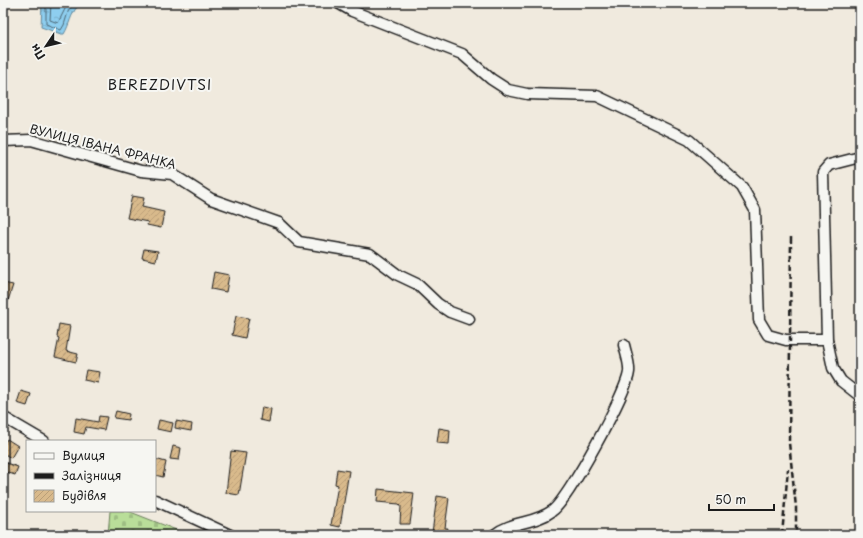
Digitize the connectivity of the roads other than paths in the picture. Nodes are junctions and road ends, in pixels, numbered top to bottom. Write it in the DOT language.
graph roads {
  1 [pos="338,3"];
  2 [pos="3,140"];
  3 [pos="860,157"];
  4 [pos="469,319"];
  5 [pos="827,340"];
  6 [pos="624,345"];
  7 [pos="860,396"];
  8 [pos="3,417"];
  9 [pos="42,440"];
  10 [pos="156,500"];
  11 [pos="230,535"];
  12 [pos="494,535"];
  1 -- 5 [label="street"];
  2 -- 4 [label="street, ВУЛИЦЯ ІВАНА ФРАНКА"];
  3 -- 5 [label="street"];
  5 -- 7 [label="street"];
  6 -- 12 [label="street"];
  8 -- 9 [label="street"];
  10 -- 11 [label="street"];
}
